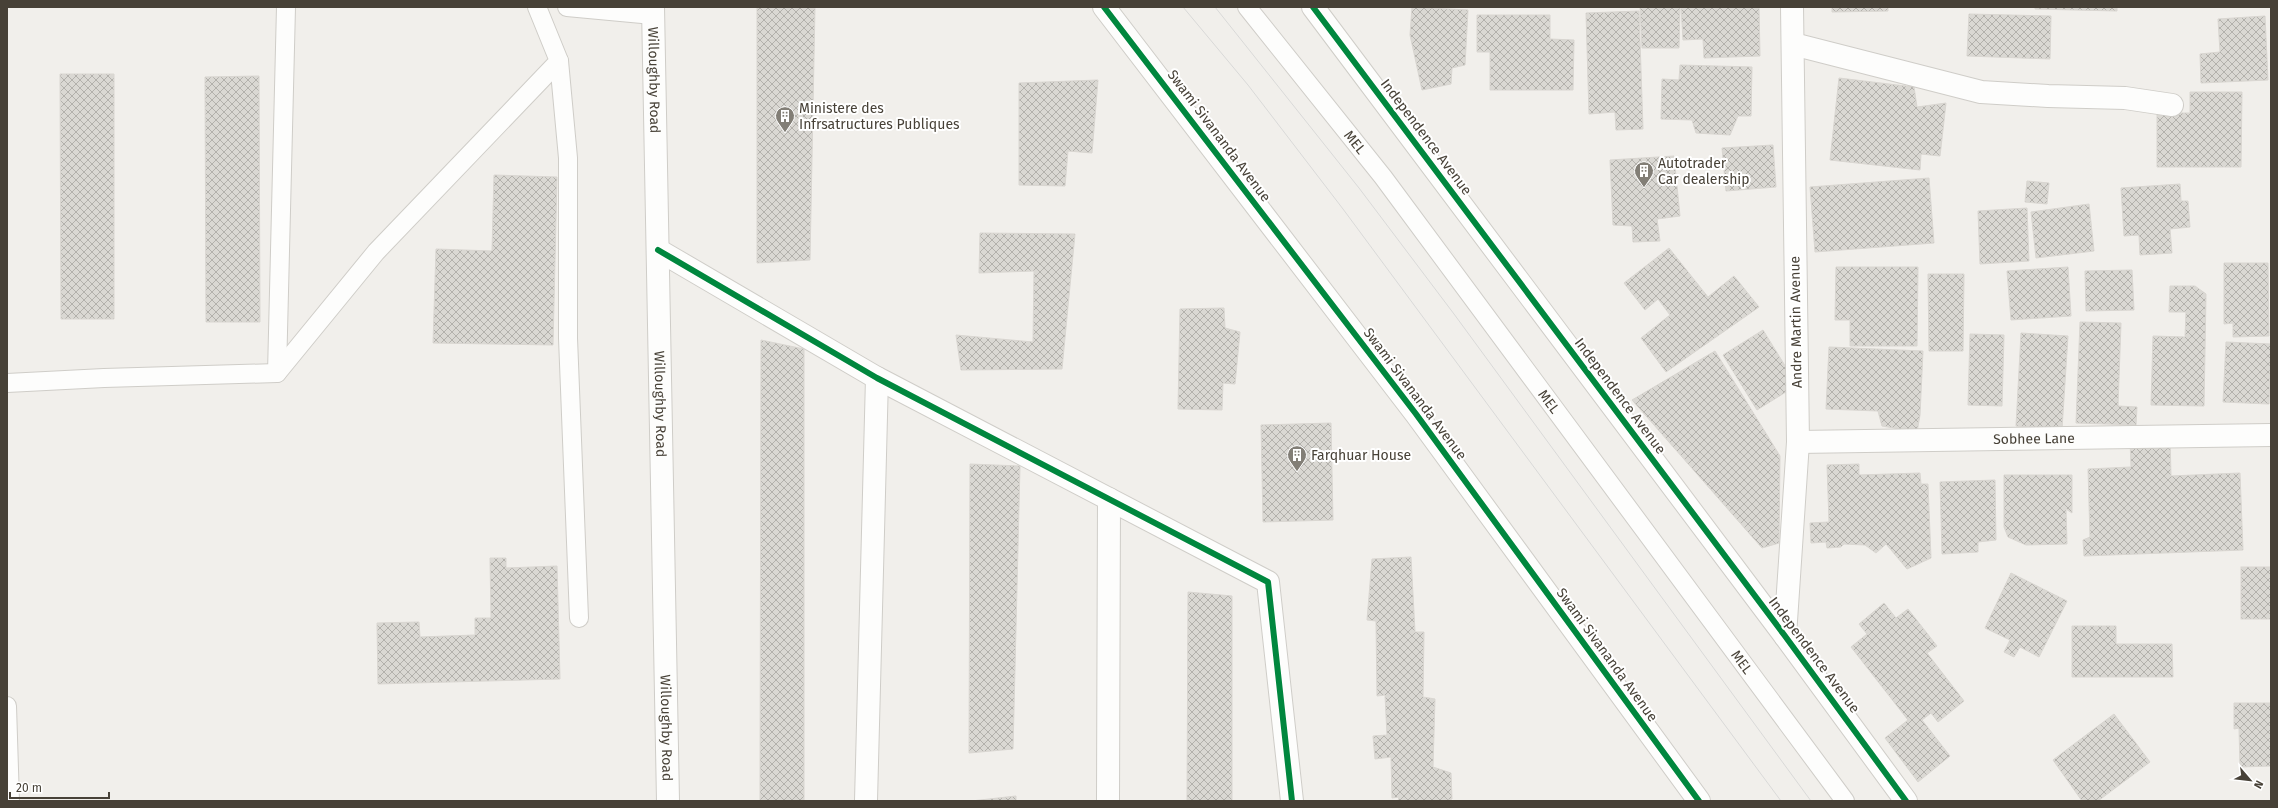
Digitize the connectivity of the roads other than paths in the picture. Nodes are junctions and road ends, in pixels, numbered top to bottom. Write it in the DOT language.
graph roads {
  1 [pos="286,7"];
  2 [pos="537,7"];
  3 [pos="567,7"];
  4 [pos="1104,7"];
  5 [pos="1247,7"];
  6 [pos="1313,7"];
  7 [pos="1792,7"];
  8 [pos="653,11"];
  9 [pos="1793,44"];
  10 [pos="559,61"];
  11 [pos="2172,105"];
  12 [pos="658,250"];
  13 [pos="278,373"];
  14 [pos="877,378"];
  15 [pos="7,383"];
  16 [pos="2271,435"];
  17 [pos="1798,442"];
  18 [pos="1109,499"];
  19 [pos="579,618"];
  20 [pos="1785,636"];
  21 [pos="7,706"];
  22 [pos="10,801"];
  23 [pos="668,801"];
  24 [pos="866,801"];
  25 [pos="1108,801"];
  26 [pos="1292,801"];
  27 [pos="1699,801"];
  28 [pos="1845,801"];
  29 [pos="1906,801"];
  1 -- 13 [label="lane"];
  2 -- 10 [label="lane"];
  3 -- 8 [label="lane"];
  4 -- 27 [label="street, Swami Sivananda Avenue"];
  5 -- 28 [label="lane, MEL"];
  6 -- 20 [label="street, Independence Avenue"];
  7 -- 9 [label="street, Andre Martin Avenue"];
  8 -- 12 [label="street, Willoughby Road"];
  9 -- 11 [label="street"];
  9 -- 17 [label="street, Andre Martin Avenue"];
  10 -- 13 [label="lane"];
  10 -- 19 [label="lane"];
  12 -- 14 [label="street"];
  12 -- 23 [label="street, Willoughby Road"];
  13 -- 15 [label="lane"];
  14 -- 18 [label="street"];
  14 -- 24 [label="street"];
  16 -- 17 [label="street, Sobhee Lane"];
  17 -- 20 [label="street, Andre Martin Avenue"];
  18 -- 25 [label="street"];
  18 -- 26 [label="street"];
  20 -- 29 [label="street, Independence Avenue"];
  21 -- 22 [label="lane"];
}
